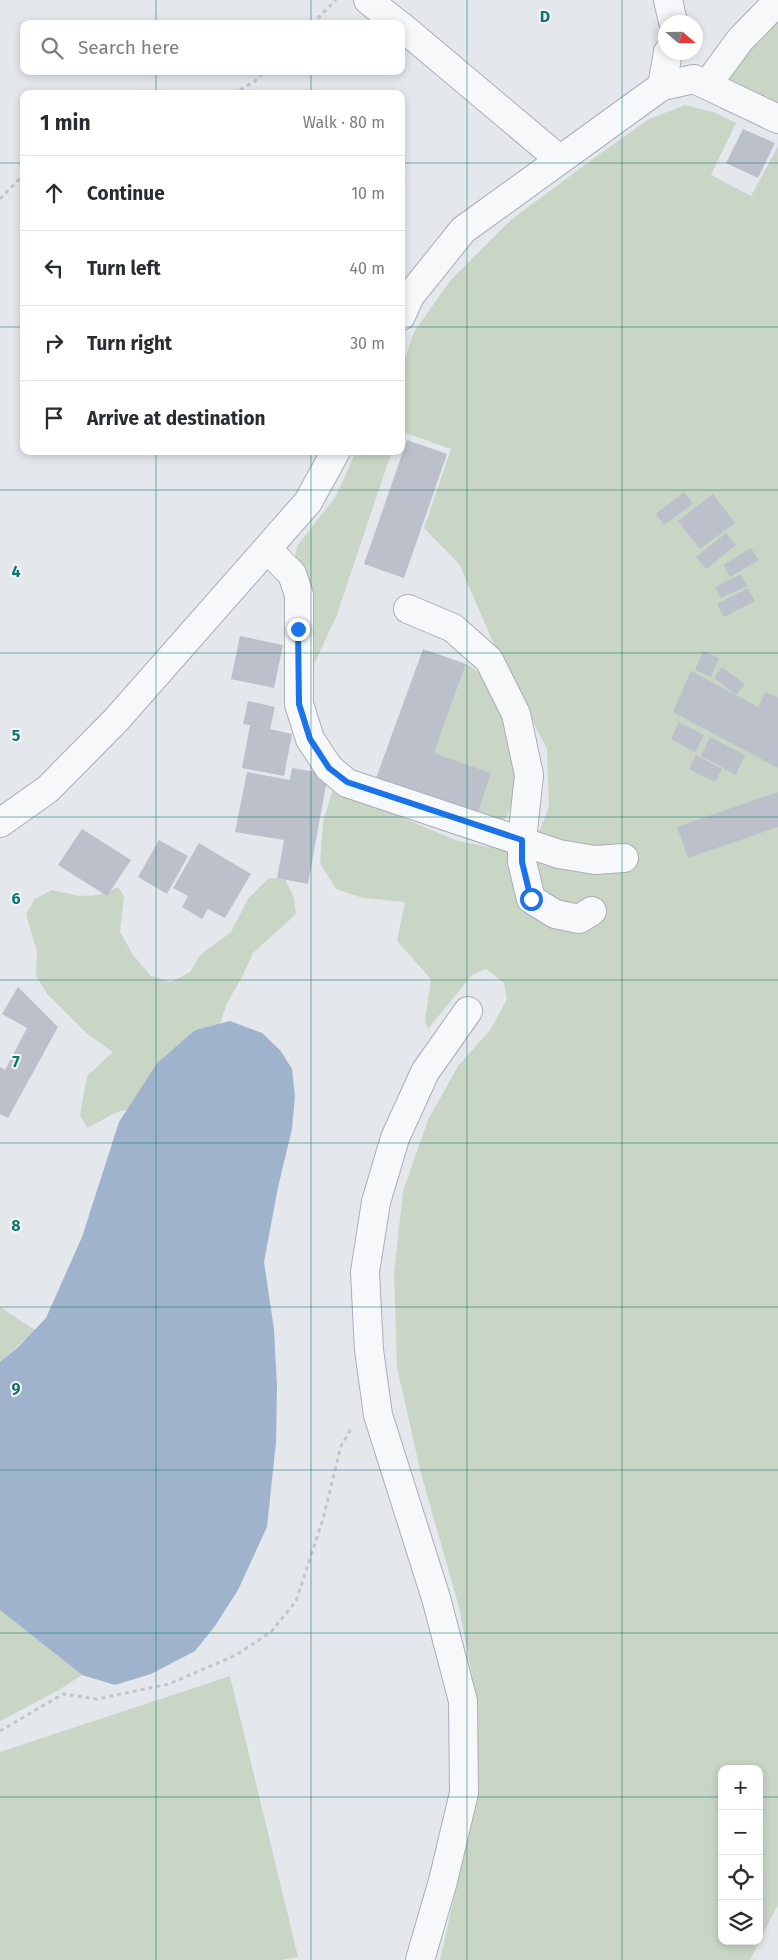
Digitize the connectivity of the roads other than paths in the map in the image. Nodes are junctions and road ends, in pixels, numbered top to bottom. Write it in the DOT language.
graph roads {
  1 [pos="368,0"];
  2 [pos="668,0"];
  3 [pos="778,1"];
  4 [pos="671,15"];
  5 [pos="393,20"];
  6 [pos="405,29"];
  7 [pos="667,60"];
  8 [pos="707,85"];
  9 [pos="662,86"];
  10 [pos="778,119"];
  11 [pos="560,159"];
  12 [pos="405,307"];
  13 [pos="334,455"];
  14 [pos="267,549"];
  15 [pos="408,609"];
  16 [pos="0,823"];
  17 [pos="522,840"];
  18 [pos="624,858"];
  19 [pos="592,911"];
  20 [pos="468,1011"];
  21 [pos="420,1960"];
  1 -- 5 [label="street"];
  2 -- 4 [label="street"];
  3 -- 8 [label="street"];
  6 -- 11 [label="street"];
  7 -- 9 [label="street"];
  8 -- 9 [label="street"];
  8 -- 10 [label="street"];
  9 -- 11 [label="street"];
  11 -- 12 [label="street"];
  13 -- 14 [label="street"];
  14 -- 16 [label="street"];
  14 -- 17 [label="street"];
  15 -- 17 [label="street"];
  17 -- 18 [label="street"];
  17 -- 19 [label="street"];
  20 -- 21 [label="street"];
}
